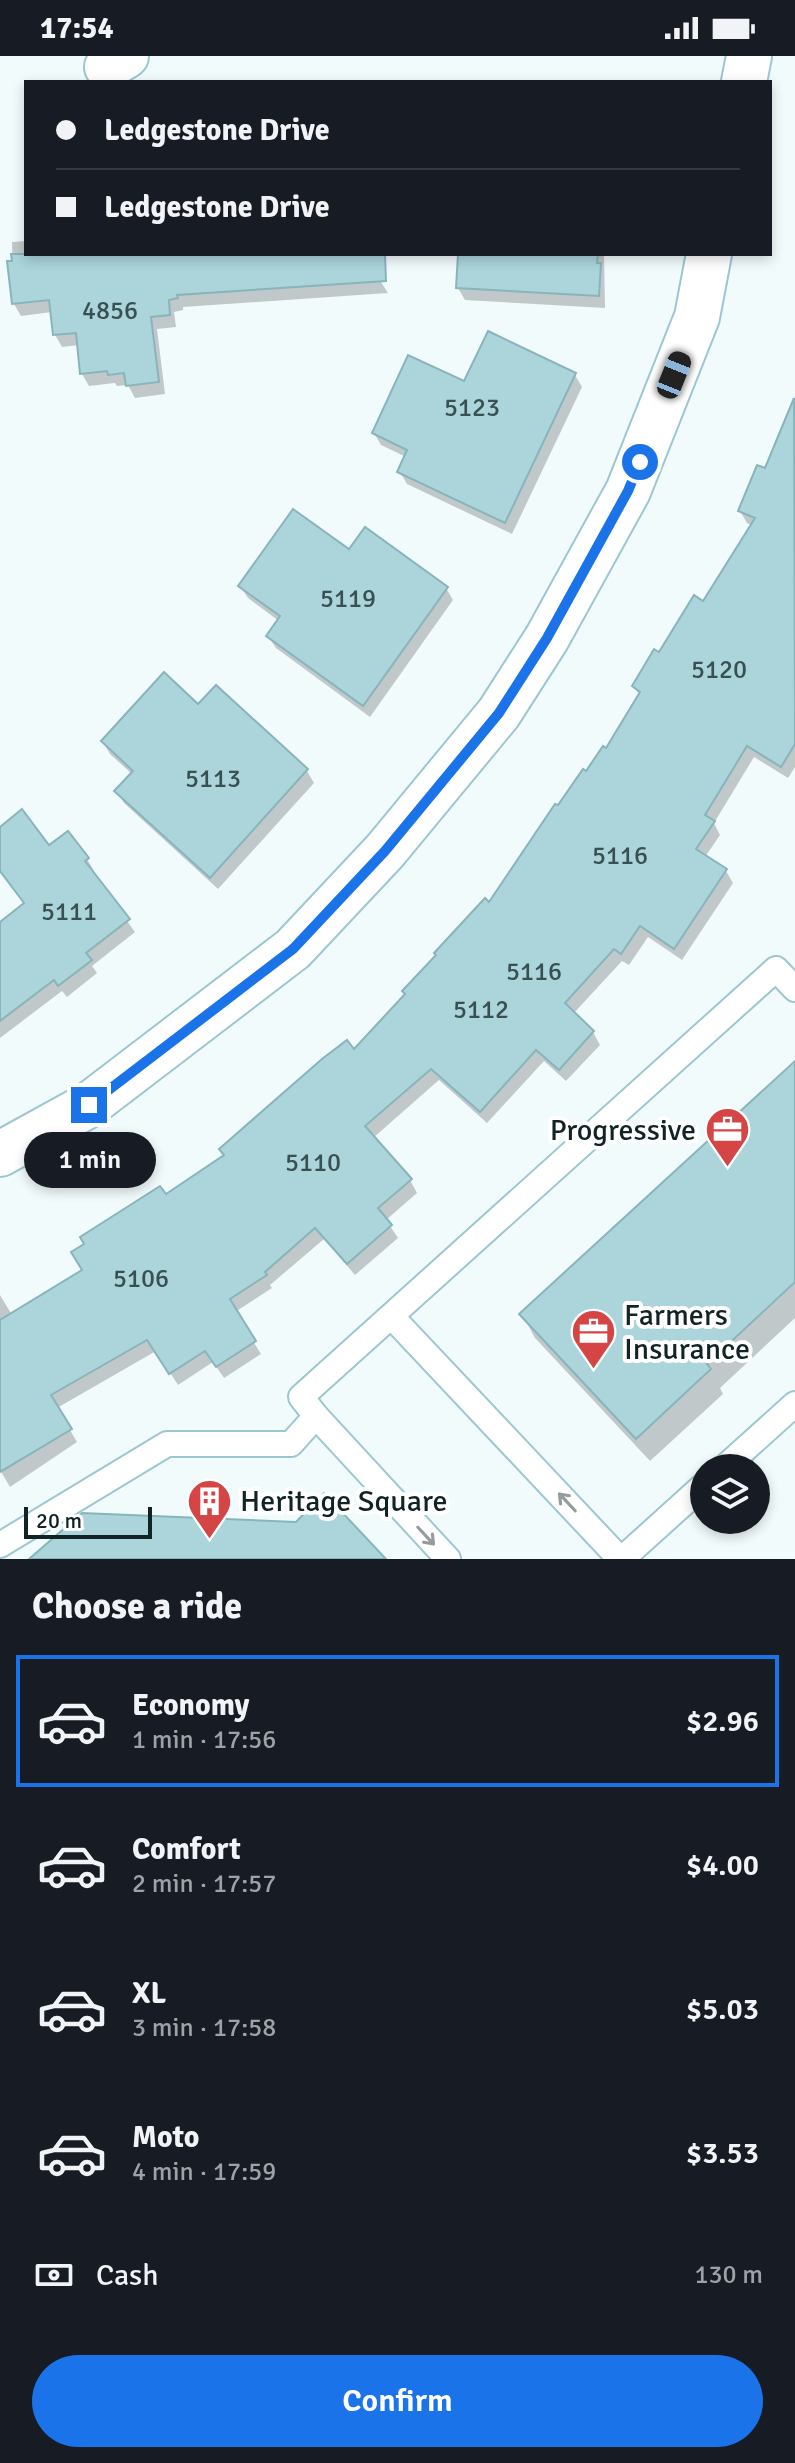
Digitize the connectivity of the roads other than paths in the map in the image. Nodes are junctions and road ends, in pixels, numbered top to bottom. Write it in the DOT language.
graph roads {
  1 [pos="709,256"];
  2 [pos="795,989"];
  3 [pos="0,1154"];
  4 [pos="392,1317"];
  5 [pos="795,1404"];
  6 [pos="316,1416"];
  7 [pos="740,1454"];
  8 [pos="690,1497"];
  9 [pos="0,1545"];
  10 [pos="448,1559"];
  11 [pos="621,1559"];
  1 -- 3 [label="street"];
  2 -- 4 [label="lane"];
  4 -- 6 [label="lane"];
  11 -- 4 [label="lane, one-way"];
  5 -- 7 [label="lane"];
  6 -- 9 [label="lane"];
  6 -- 10 [label="lane, one-way"];
  8 -- 11 [label="lane"];
}
